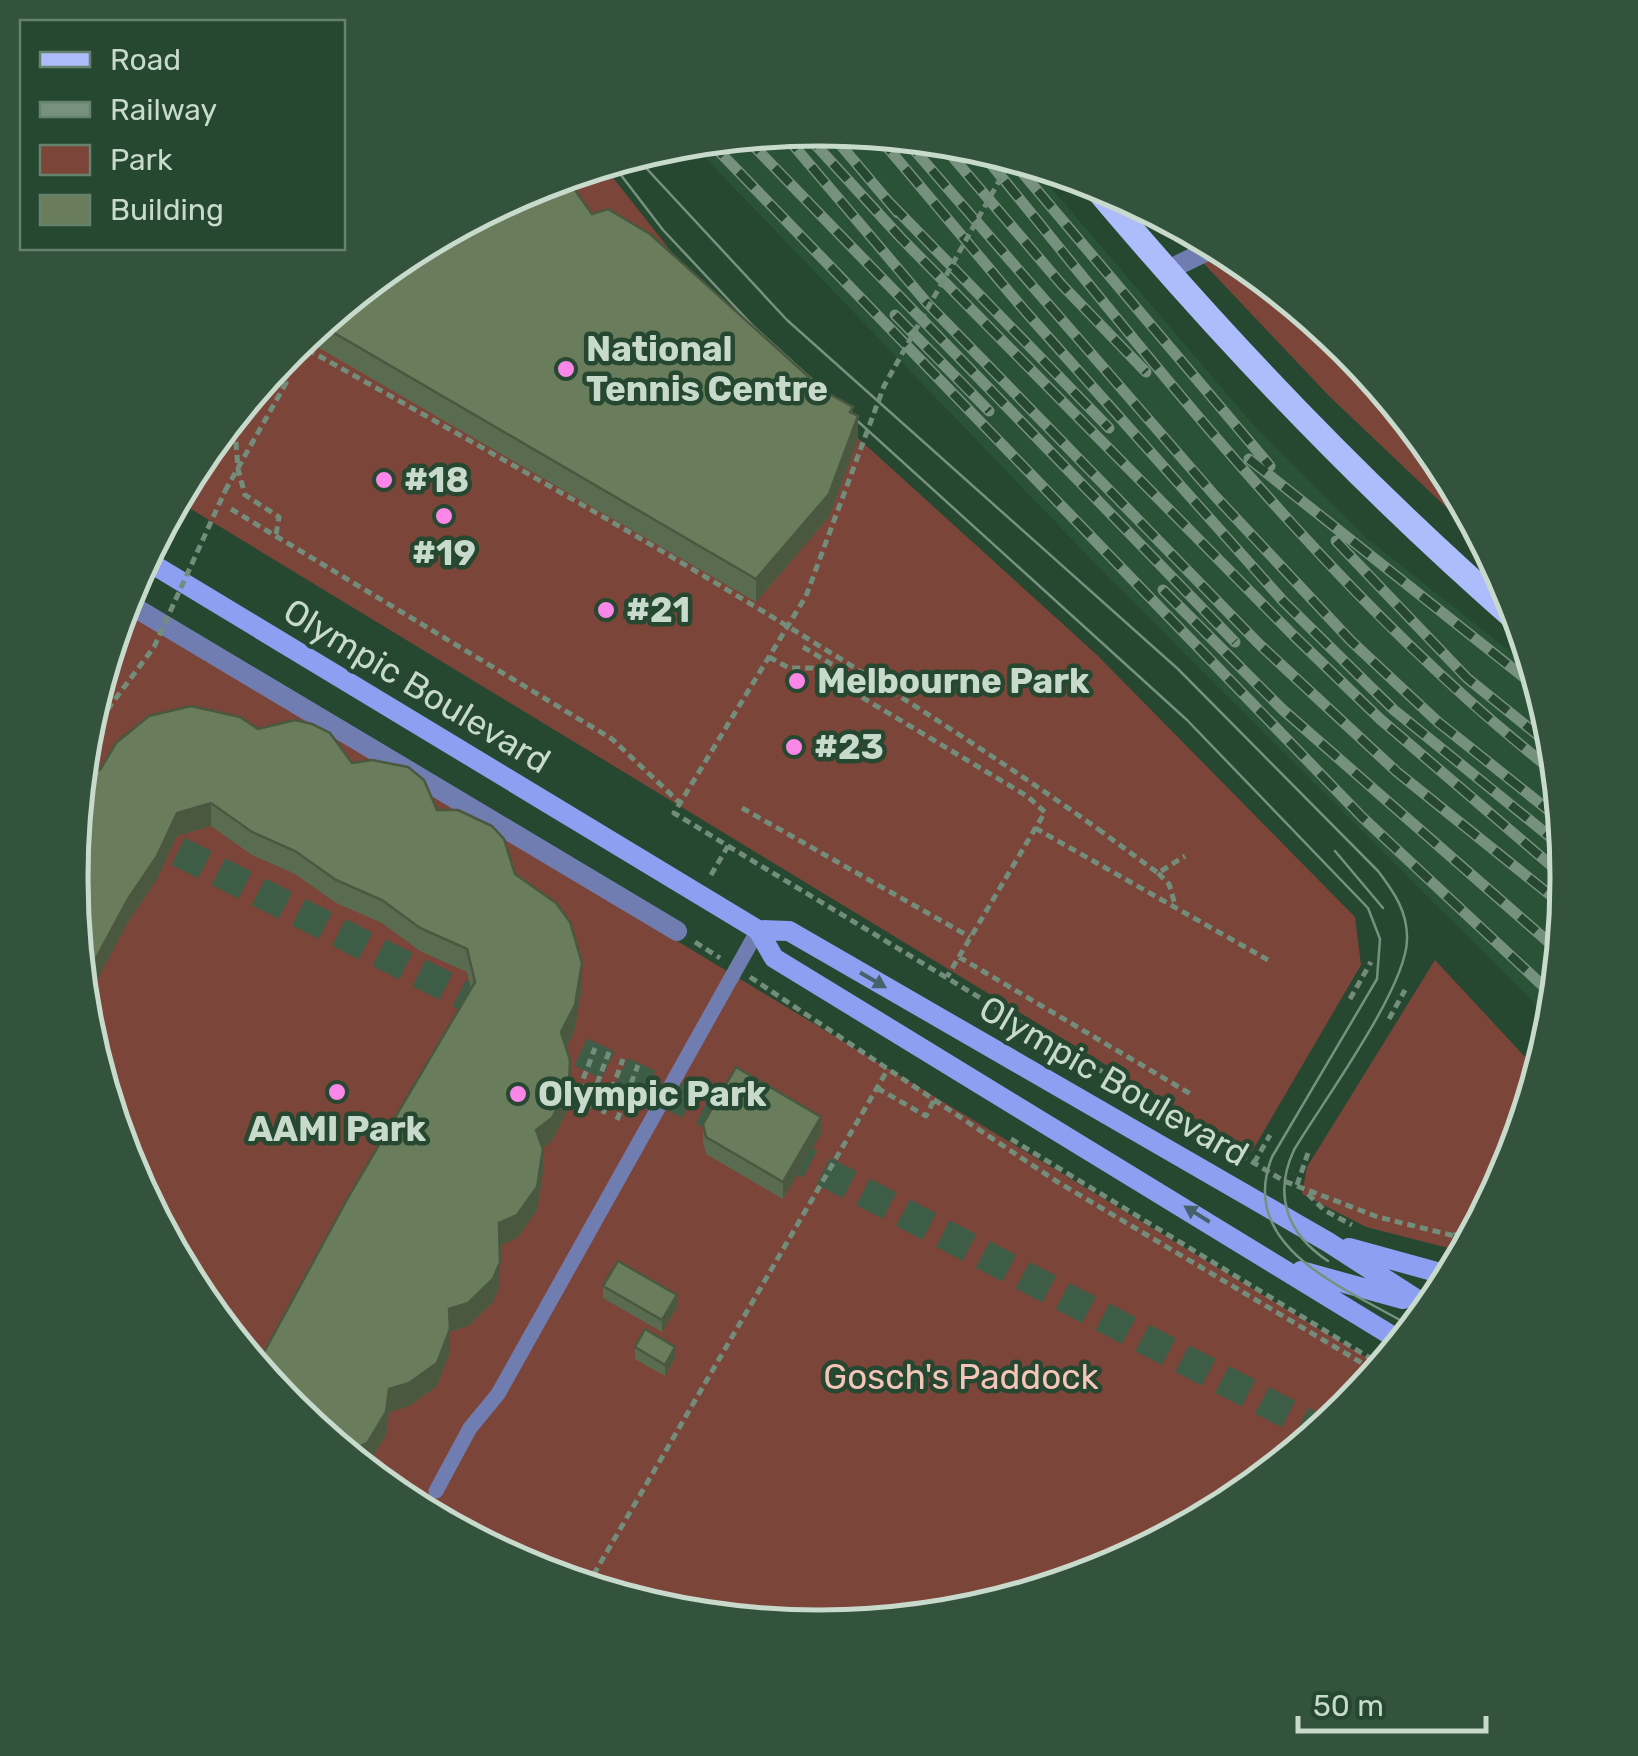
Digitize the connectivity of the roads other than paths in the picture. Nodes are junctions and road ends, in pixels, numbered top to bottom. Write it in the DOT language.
graph roads {
  1 [pos="1113,209"];
  2 [pos="1200,254"];
  3 [pos="1166,271"];
  4 [pos="157,567"];
  5 [pos="1496,600"];
  6 [pos="139,610"];
  7 [pos="758,930"];
  8 [pos="678,931"];
  9 [pos="1328,1242"];
  10 [pos="1280,1265"];
  11 [pos="1435,1271"];
  12 [pos="1416,1299"];
  13 [pos="1413,1303"];
  14 [pos="1390,1334"];
  15 [pos="436,1491"];
  1 -- 3 [label="main road"];
  2 -- 3 [label="street"];
  3 -- 5 [label="main road"];
  4 -- 7 [label="main road, Olympic Boulevard"];
  6 -- 8 [label="street"];
  7 -- 9 [label="main road, Olympic Boulevard, one-way"];
  10 -- 7 [label="main road, Olympic Boulevard, one-way"];
  7 -- 15 [label="lane"];
  9 -- 11 [label="main road"];
  9 -- 12 [label="main road, Olympic Boulevard"];
  10 -- 13 [label="main road"];
  10 -- 14 [label="main road, Olympic Boulevard"];
}
